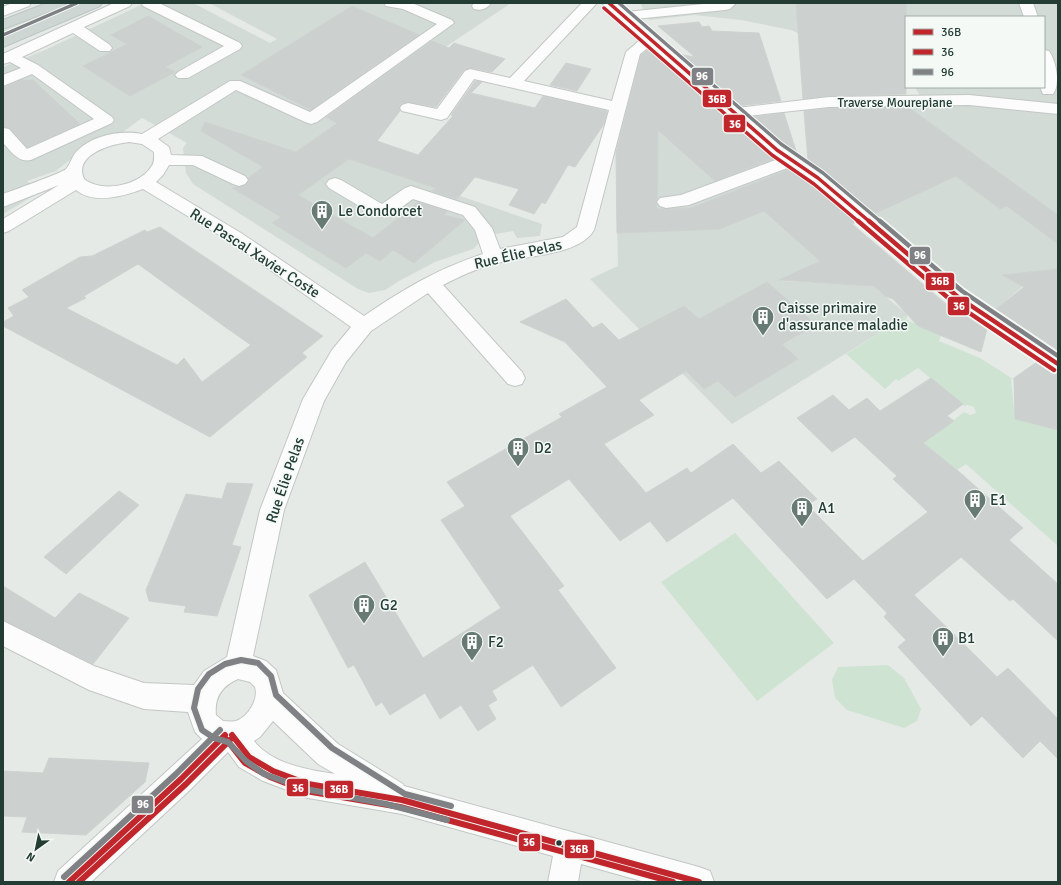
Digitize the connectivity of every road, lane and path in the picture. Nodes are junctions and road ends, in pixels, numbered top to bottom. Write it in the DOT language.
graph roads {
  1 [pos="24,3"];
  2 [pos="59,3"];
  3 [pos="95,3"];
  4 [pos="125,3"];
  5 [pos="148,3"];
  6 [pos="391,3"];
  7 [pos="590,3"];
  8 [pos="609,3"];
  9 [pos="729,3"];
  10 [pos="1026,3"];
  11 [pos="3,12"];
  12 [pos="624,16"];
  13 [pos="1031,16"];
  14 [pos="3,25"];
  15 [pos="74,28"];
  16 [pos="648,40"];
  17 [pos="3,43"];
  18 [pos="105,48"];
  19 [pos="1045,57"];
  20 [pos="8,59"];
  21 [pos="33,68"];
  22 [pos="183,75"];
  23 [pos="3,81"];
  24 [pos="514,84"];
  25 [pos="1048,91"];
  26 [pos="617,107"];
  27 [pos="408,108"];
  28 [pos="1058,109"];
  29 [pos="733,113"];
  30 [pos="3,133"];
  31 [pos="146,139"];
  32 [pos="162,160"];
  33 [pos="791,160"];
  34 [pos="74,177"];
  35 [pos="239,180"];
  36 [pos="144,182"];
  37 [pos="336,184"];
  38 [pos="3,201"];
  39 [pos="666,202"];
  40 [pos="3,227"];
  41 [pos="494,257"];
  42 [pos="430,283"];
  43 [pos="364,326"];
  44 [pos="1058,364"];
  45 [pos="515,378"];
  46 [pos="3,632"];
  47 [pos="238,666"];
  48 [pos="202,699"];
  49 [pos="270,699"];
  50 [pos="228,735"];
  51 [pos="402,800"];
  52 [pos="570,846"];
  53 [pos="69,882"];
  54 [pos="563,882"];
  55 [pos="699,882"];
  1 -- 11 [label="street"];
  2 -- 14 [label="main road"];
  3 -- 17 [label="main road"];
  4 -- 15 [label="street"];
  5 -- 22 [label="street"];
  6 -- 31 [label="street"];
  7 -- 24 [label="street"];
  8 -- 12 [label="street"];
  9 -- 12 [label="street"];
  10 -- 13 [label="street"];
  12 -- 16 [label="street"];
  15 -- 18 [label="street"];
  15 -- 20 [label="street"];
  16 -- 26 [label="street, Rue Élie Pelas"];
  16 -- 29 [label="street"];
  19 -- 25 [label="street"];
  20 -- 21 [label="street"];
  21 -- 23 [label="street"];
  21 -- 30 [label="street"];
  24 -- 26 [label="street"];
  24 -- 27 [label="street"];
  26 -- 41 [label="street, Rue Élie Pelas"];
  28 -- 29 [label="street, Traverse Mourepiane"];
  29 -- 33 [label="street"];
  31 -- 32 [label="street"];
  31 -- 34 [label="street"];
  32 -- 35 [label="street"];
  32 -- 36 [label="street"];
  33 -- 39 [label="street"];
  33 -- 44 [label="street"];
  34 -- 36 [label="street"];
  34 -- 38 [label="street"];
  34 -- 40 [label="street"];
  36 -- 43 [label="street, Rue Pascal Xavier Coste"];
  37 -- 41 [label="street"];
  41 -- 42 [label="street, Rue Élie Pelas"];
  42 -- 43 [label="street, Rue Élie Pelas"];
  42 -- 45 [label="street"];
  43 -- 47 [label="street, Rue Élie Pelas"];
  46 -- 48 [label="street"];
  47 -- 48 [label="street"];
  47 -- 49 [label="street"];
  48 -- 50 [label="street"];
  49 -- 50 [label="street"];
  49 -- 51 [label="street"];
  50 -- 51 [label="street"];
  50 -- 53 [label="street"];
  51 -- 52 [label="street"];
  52 -- 54 [label="street"];
  52 -- 55 [label="street"];
}
